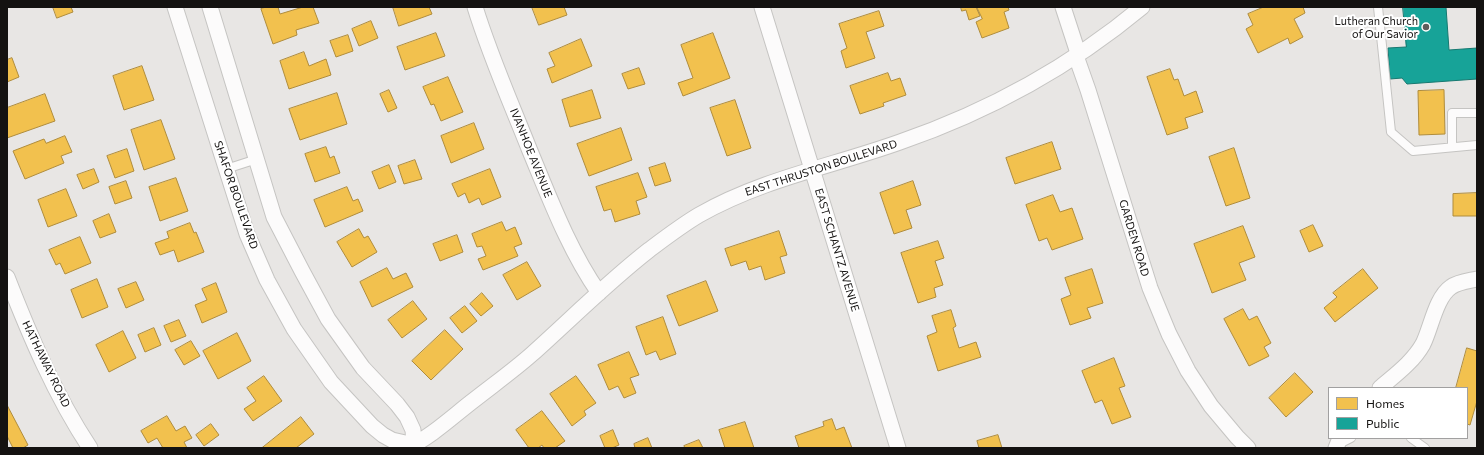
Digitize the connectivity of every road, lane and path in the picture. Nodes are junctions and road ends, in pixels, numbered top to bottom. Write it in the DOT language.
graph roads {
  1 [pos="175,7"];
  2 [pos="210,7"];
  3 [pos="475,7"];
  4 [pos="762,7"];
  5 [pos="1063,7"];
  6 [pos="1142,7"];
  7 [pos="1378,7"];
  8 [pos="1076,56"];
  9 [pos="1477,113"];
  10 [pos="1477,145"];
  11 [pos="1452,147"];
  12 [pos="257,159"];
  13 [pos="226,169"];
  14 [pos="812,170"];
  15 [pos="7,277"];
  16 [pos="1477,279"];
  17 [pos="599,292"];
  18 [pos="1381,387"];
  19 [pos="1349,439"];
  20 [pos="1412,439"];
  21 [pos="1338,444"];
  22 [pos="413,447"];
  23 [pos="90,448"];
  24 [pos="898,448"];
  25 [pos="1248,448"];
  26 [pos="1425,448"];
  1 -- 13 [label="street, SHAFOR BOULEVARD"];
  2 -- 12 [label="street"];
  3 -- 17 [label="street, IVANHOE AVENUE"];
  4 -- 14 [label="street, EAST SCHANTZ AVENUE"];
  5 -- 8 [label="street, GARDEN ROAD"];
  6 -- 8 [label="street, EAST THRUSTON BOULEVARD"];
  7 -- 11 [label="lane"];
  8 -- 14 [label="street, EAST THRUSTON BOULEVARD"];
  8 -- 25 [label="street, GARDEN ROAD"];
  9 -- 11 [label="lane"];
  10 -- 11 [label="lane"];
  12 -- 13 [label="lane"];
  12 -- 22 [label="street"];
  13 -- 22 [label="street, SHAFOR BOULEVARD"];
  14 -- 17 [label="street, EAST THRUSTON BOULEVARD"];
  14 -- 24 [label="street, EAST SCHANTZ AVENUE"];
  15 -- 23 [label="street, HATHAWAY ROAD"];
  16 -- 18 [label="street"];
  17 -- 22 [label="street, EAST THRUSTON BOULEVARD"];
  19 -- 21 [label="lane"];
  20 -- 26 [label="lane"];
}
